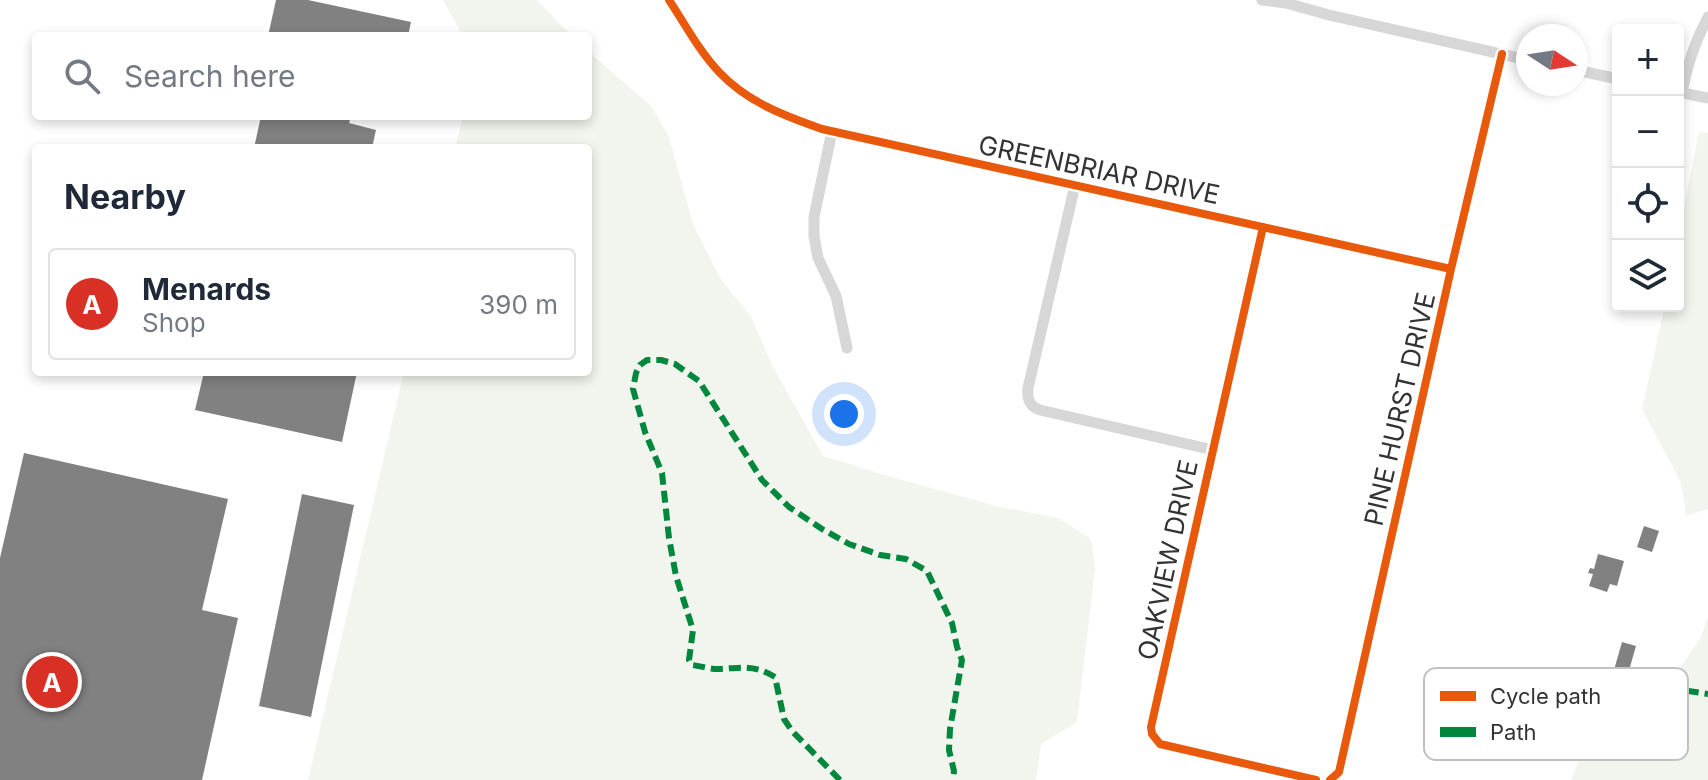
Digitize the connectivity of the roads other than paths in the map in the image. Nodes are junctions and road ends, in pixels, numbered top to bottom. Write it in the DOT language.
graph roads {
  1 [pos="669,0"];
  2 [pos="1262,0"];
  3 [pos="1284,2"];
  4 [pos="1708,17"];
  5 [pos="1502,54"];
  6 [pos="1516,57"];
  7 [pos="1588,73"];
  8 [pos="1684,77"];
  9 [pos="1612,78"];
  10 [pos="1684,93"];
  11 [pos="1708,98"];
  12 [pos="832,131"];
  13 [pos="1075,185"];
  14 [pos="1263,227"];
  15 [pos="1451,269"];
  16 [pos="847,348"];
  17 [pos="1213,450"];
  18 [pos="1334,776"];
  19 [pos="1316,780"];
  1 -- 12 [label="street, GREENBRIAR DRIVE"];
  2 -- 3 [label="street"];
  3 -- 5 [label="street"];
  4 -- 8 [label="street"];
  5 -- 6 [label="street"];
  5 -- 15 [label="street, PINE HURST DRIVE"];
  7 -- 9 [label="street"];
  10 -- 11 [label="street"];
  12 -- 13 [label="street, GREENBRIAR DRIVE"];
  12 -- 16 [label="street"];
  13 -- 14 [label="street, GREENBRIAR DRIVE"];
  13 -- 17 [label="street"];
  14 -- 15 [label="street, GREENBRIAR DRIVE"];
  14 -- 17 [label="street, OAKVIEW DRIVE"];
  15 -- 18 [label="street, PINE HURST DRIVE"];
  17 -- 19 [label="street, OAKVIEW DRIVE"];
}
